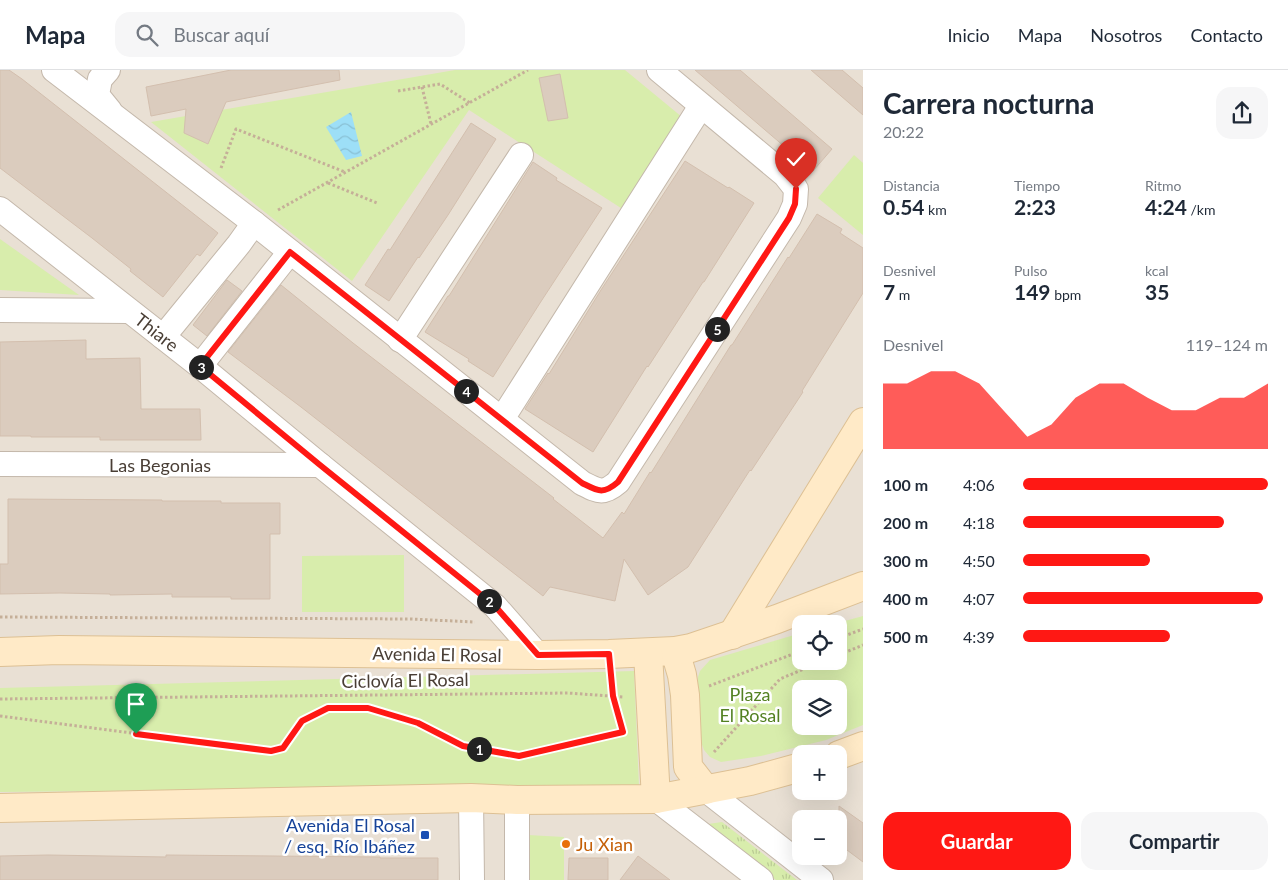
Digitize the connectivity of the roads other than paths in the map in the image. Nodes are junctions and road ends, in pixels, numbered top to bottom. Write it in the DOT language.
graph roads {
  1 [pos="54,70"];
  2 [pos="108,70"];
  3 [pos="659,70"];
  4 [pos="701,106"];
  5 [pos="112,114"];
  6 [pos="521,155"];
  7 [pos="0,209"];
  8 [pos="254,223"];
  9 [pos="290,252"];
  10 [pos="0,310"];
  11 [pos="129,311"];
  12 [pos="163,337"];
  13 [pos="400,340"];
  14 [pos="200,366"];
  15 [pos="502,419"];
  16 [pos="863,422"];
  17 [pos="0,464"];
  18 [pos="320,465"];
  19 [pos="863,586"];
  20 [pos="732,635"];
  21 [pos="675,651"];
  22 [pos="0,652"];
  23 [pos="648,653"];
  24 [pos="538,655"];
  25 [pos="863,746"];
  26 [pos="847,752"];
  27 [pos="792,769"];
  28 [pos="706,790"];
  29 [pos="471,798"];
  30 [pos="656,799"];
  31 [pos="518,800"];
  32 [pos="0,808"];
  33 [pos="472,880"];
  34 [pos="517,880"];
  35 [pos="761,880"];
  36 [pos="822,880"];
  1 -- 5 [label="street"];
  2 -- 5 [label="street"];
  3 -- 4 [label="street"];
  4 -- 15 [label="street"];
  4 -- 15 [label="street"];
  5 -- 8 [label="street"];
  6 -- 13 [label="street"];
  7 -- 11 [label="street, Thiare"];
  8 -- 9 [label="street"];
  8 -- 12 [label="street"];
  9 -- 13 [label="street"];
  9 -- 14 [label="street"];
  10 -- 11 [label="street"];
  11 -- 12 [label="street, Thiare"];
  12 -- 14 [label="street, Thiare"];
  13 -- 15 [label="street"];
  14 -- 18 [label="street, Thiare"];
  16 -- 20 [label="street"];
  17 -- 18 [label="street, Las Begonias"];
  18 -- 24 [label="street, Thiare"];
  19 -- 20 [label="street, Avenida El Rosal"];
  20 -- 21 [label="street, Avenida El Rosal"];
  21 -- 23 [label="street, Avenida El Rosal"];
  21 -- 28 [label="street"];
  22 -- 24 [label="street, Avenida El Rosal"];
  23 -- 24 [label="street, Avenida El Rosal"];
  23 -- 30 [label="street"];
  25 -- 26 [label="street"];
  27 -- 28 [label="street"];
  28 -- 30 [label="street"];
  28 -- 36 [label="street"];
  29 -- 31 [label="street"];
  29 -- 32 [label="street"];
  29 -- 33 [label="street"];
  30 -- 31 [label="street"];
  30 -- 35 [label="street"];
  31 -- 34 [label="street"];
}
